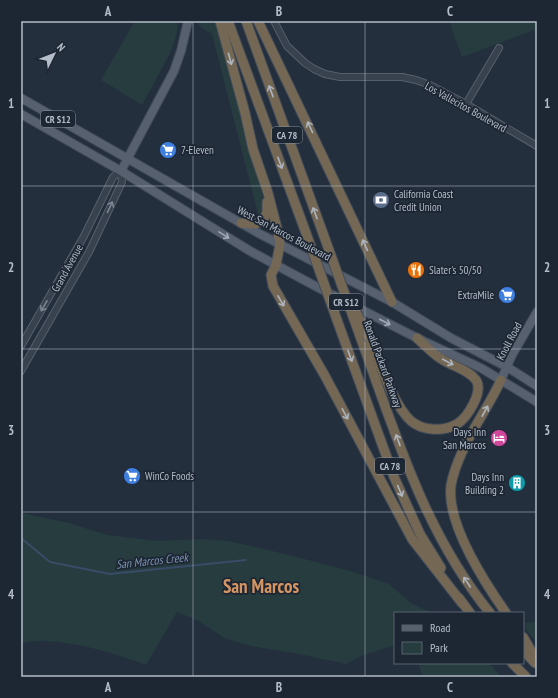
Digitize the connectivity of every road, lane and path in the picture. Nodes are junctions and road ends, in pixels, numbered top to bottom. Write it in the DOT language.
graph roads {
  1 [pos="188,21"];
  2 [pos="220,21"];
  3 [pos="228,21"];
  4 [pos="246,21"];
  5 [pos="258,21"];
  6 [pos="274,21"];
  7 [pos="499,48"];
  8 [pos="21,98"];
  9 [pos="466,104"];
  10 [pos="21,114"];
  11 [pos="537,146"];
  12 [pos="128,159"];
  13 [pos="121,171"];
  14 [pos="268,193"];
  15 [pos="241,223"];
  16 [pos="280,244"];
  17 [pos="276,265"];
  18 [pos="341,283"];
  19 [pos="392,302"];
  20 [pos="537,312"];
  21 [pos="417,338"];
  22 [pos="21,346"];
  23 [pos="507,367"];
  24 [pos="21,371"];
  25 [pos="501,380"];
  26 [pos="537,386"];
  27 [pos="537,402"];
  28 [pos="462,603"];
  29 [pos="469,612"];
  30 [pos="489,612"];
  31 [pos="505,612"];
  32 [pos="524,639"];
  33 [pos="524,651"];
  34 [pos="537,661"];
  35 [pos="513,664"];
  36 [pos="537,665"];
  37 [pos="526,677"];
  1 -- 12 [label="main road, Grand Avenue"];
  2 -- 14 [label="highway, one-way"];
  3 -- 28 [label="highway, CA 78, one-way, bridge"];
  18 -- 4 [label="highway, Ronald Packard Parkway / CA 78, one-way, bridge"];
  19 -- 5 [label="highway, one-way"];
  6 -- 9 [label="street, Los Vallecitos Boulevard"];
  7 -- 9 [label="street"];
  8 -- 12 [label="main road, West San Marcos Boulevard / CR S12"];
  9 -- 11 [label="street, Los Vallecitos Boulevard"];
  10 -- 13 [label="main road, CR S12"];
  12 -- 13 [label="main road, Grand Avenue"];
  12 -- 15 [label="main road, West San Marcos Boulevard / CR S12"];
  13 -- 17 [label="main road, CR S12, one-way"];
  13 -- 22 [label="street, Grand Avenue, one-way"];
  24 -- 13 [label="street, Grand Avenue, one-way"];
  14 -- 15 [label="highway"];
  14 -- 16 [label="highway"];
  15 -- 16 [label="main road, West San Marcos Boulevard / CR S12"];
  16 -- 17 [label="highway"];
  16 -- 19 [label="main road, West San Marcos Boulevard / CR S12"];
  17 -- 21 [label="main road, CR S12, one-way"];
  17 -- 28 [label="highway, one-way"];
  21 -- 18 [label="highway, one-way, bridge"];
  30 -- 18 [label="highway, Ronald Packard Parkway / CA 78, one-way, bridge"];
  19 -- 23 [label="main road, West San Marcos Boulevard / CR S12"];
  20 -- 23 [label="main road, Knoll Road"];
  21 -- 25 [label="main road, CR S12"];
  23 -- 25 [label="main road, Knoll Road"];
  23 -- 26 [label="main road, West San Marcos Boulevard / CR S12"];
  25 -- 27 [label="main road, CR S12"];
  31 -- 25 [label="highway, one-way"];
  28 -- 29 [label="highway, CA 78"];
  32 -- 34 [label="highway"];
  33 -- 36 [label="highway"];
  35 -- 37 [label="highway"];
}
